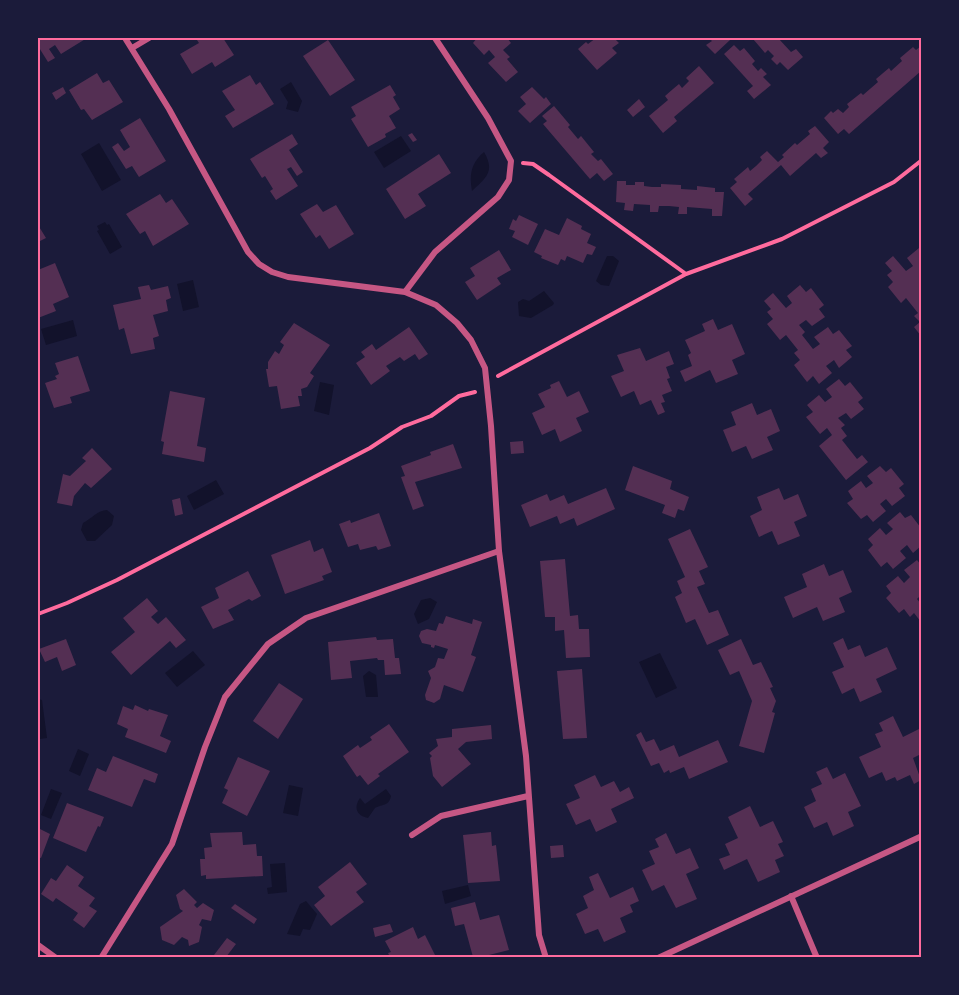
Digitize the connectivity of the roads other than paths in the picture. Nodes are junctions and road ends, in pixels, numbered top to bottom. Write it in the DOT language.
graph roads {
  1 [pos="125,38"];
  2 [pos="149,38"];
  3 [pos="435,38"];
  4 [pos="132,48"];
  5 [pos="405,292"];
  6 [pos="499,551"];
  7 [pos="528,796"];
  8 [pos="412,836"];
  9 [pos="921,836"];
  10 [pos="791,896"];
  11 [pos="38,945"];
  12 [pos="56,957"];
  13 [pos="101,957"];
  14 [pos="546,957"];
  15 [pos="658,957"];
  16 [pos="818,957"];
  1 -- 4 [label="street"];
  2 -- 4 [label="street"];
  3 -- 5 [label="street"];
  4 -- 5 [label="street"];
  5 -- 6 [label="street"];
  6 -- 7 [label="street"];
  6 -- 13 [label="street"];
  7 -- 8 [label="street"];
  7 -- 14 [label="street"];
  9 -- 10 [label="street"];
  10 -- 15 [label="street"];
  10 -- 16 [label="street"];
  11 -- 12 [label="street"];
}
